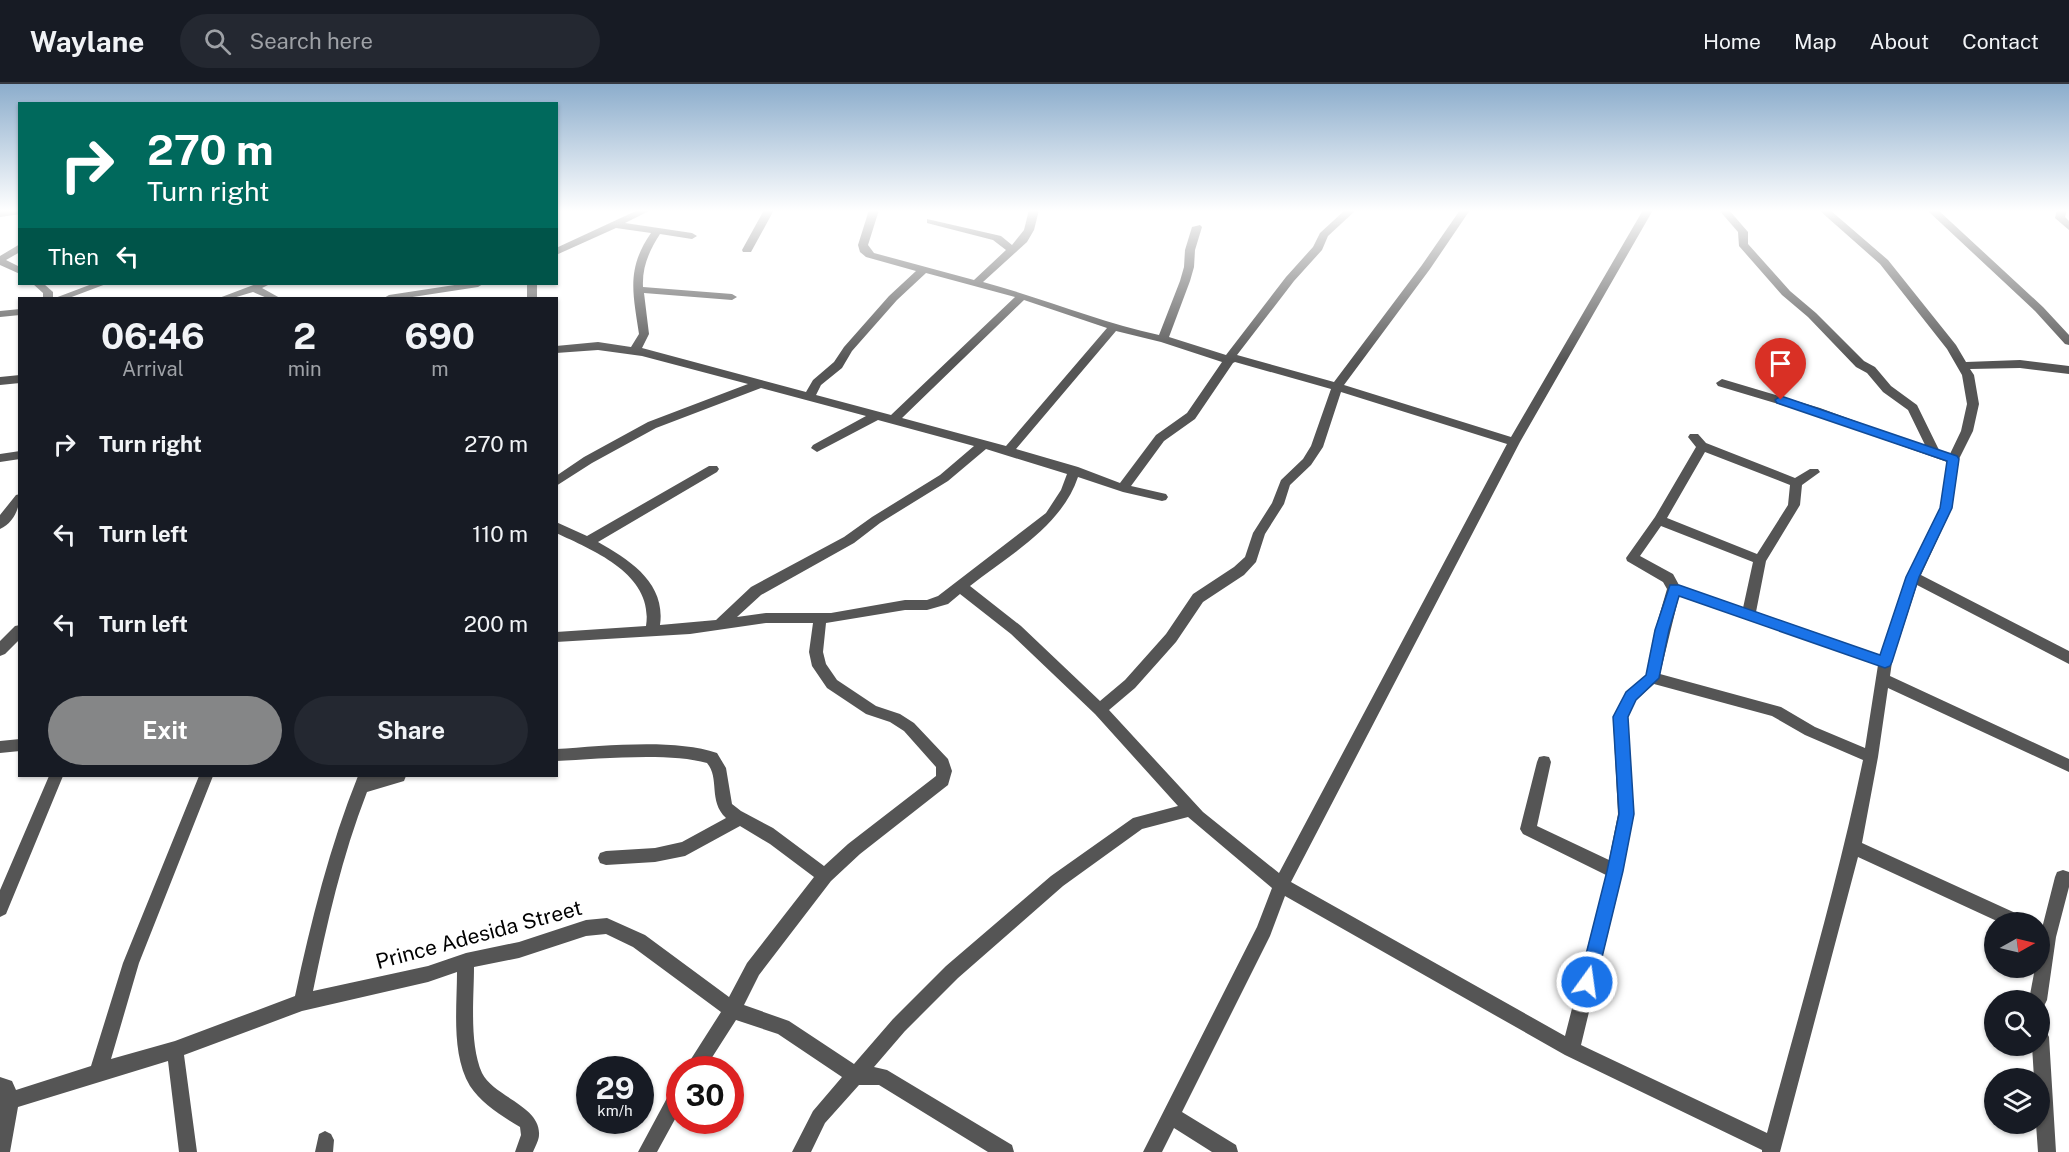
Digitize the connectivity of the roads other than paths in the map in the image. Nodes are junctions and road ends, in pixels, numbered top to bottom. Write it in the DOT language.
graph roads {
  1 [pos="639,260"];
  2 [pos="887,260"];
  3 [pos="1001,260"];
  4 [pos="1189,260"];
  5 [pos="1307,260"];
  6 [pos="1431,260"];
  7 [pos="1619,260"];
  8 [pos="1757,260"];
  9 [pos="1879,260"];
  10 [pos="1986,260"];
  11 [pos="0,261"];
  12 [pos="18,270"];
  13 [pos="923,270"];
  14 [pos="976,283"];
  15 [pos="39,285"];
  16 [pos="98,285"];
  17 [pos="262,285"];
  18 [pos="472,285"];
  19 [pos="253,288"];
  20 [pos="638,290"];
  21 [pos="1022,296"];
  22 [pos="48,297"];
  23 [pos="63,297"];
  24 [pos="227,297"];
  25 [pos="273,297"];
  26 [pos="394,297"];
  27 [pos="732,297"];
  28 [pos="18,312"];
  29 [pos="0,314"];
  30 [pos="1114,326"];
  31 [pos="1163,339"];
  32 [pos="2069,342"];
  33 [pos="558,350"];
  34 [pos="634,350"];
  35 [pos="1229,360"];
  36 [pos="1964,366"];
  37 [pos="2069,370"];
  38 [pos="18,379"];
  39 [pos="0,381"];
  40 [pos="1722,383"];
  41 [pos="760,384"];
  42 [pos="1337,387"];
  43 [pos="809,397"];
  44 [pos="878,415"];
  45 [pos="894,419"];
  46 [pos="1514,442"];
  47 [pos="983,445"];
  48 [pos="817,448"];
  49 [pos="1008,451"];
  50 [pos="1936,454"];
  51 [pos="18,455"];
  52 [pos="0,458"];
  53 [pos="1953,459"];
  54 [pos="713,469"];
  55 [pos="1074,470"];
  56 [pos="1814,472"];
  57 [pos="558,481"];
  58 [pos="1796,483"];
  59 [pos="1123,488"];
  60 [pos="1162,497"];
  61 [pos="18,501"];
  62 [pos="1659,520"];
  63 [pos="0,524"];
  64 [pos="558,527"];
  65 [pos="587,542"];
  66 [pos="1760,560"];
  67 [pos="1451,576"];
  68 [pos="1913,577"];
  69 [pos="961,586"];
  70 [pos="1674,589"];
  71 [pos="1748,616"];
  72 [pos="820,617"];
  73 [pos="719,624"];
  74 [pos="18,632"];
  75 [pos="652,632"];
  76 [pos="558,637"];
  77 [pos="0,650"];
  78 [pos="2069,658"];
  79 [pos="1885,662"];
  80 [pos="1652,678"];
  81 [pos="1884,680"];
  82 [pos="1100,710"];
  83 [pos="18,745"];
  84 [pos="0,747"];
  85 [pos="558,755"];
  86 [pos="1871,757"];
  87 [pos="1544,762"];
  88 [pos="2069,766"];
  89 [pos="56,777"];
  90 [pos="206,777"];
  91 [pos="392,777"];
  92 [pos="362,781"];
  93 [pos="1192,809"];
  94 [pos="741,818"];
  95 [pos="1853,847"];
  96 [pos="606,858"];
  97 [pos="1615,871"];
  98 [pos="825,876"];
  99 [pos="2069,880"];
  100 [pos="1281,885"];
  101 [pos="0,909"];
  102 [pos="1994,912"];
  103 [pos="2050,917"];
  104 [pos="466,961"];
  105 [pos="302,1002"];
  106 [pos="732,1010"];
  107 [pos="1571,1049"];
  108 [pos="175,1050"];
  109 [pos="702,1056"];
  110 [pos="2041,1056"];
  111 [pos="98,1073"];
  112 [pos="856,1076"];
  113 [pos="5,1094"];
  114 [pos="666,1116"];
  115 [pos="1172,1116"];
  116 [pos="1772,1149"];
  117 [pos="1,1152"];
  118 [pos="188,1152"];
  119 [pos="524,1152"];
  120 [pos="646,1152"];
  121 [pos="801,1152"];
  122 [pos="1005,1152"];
  123 [pos="1152,1152"];
  124 [pos="1229,1152"];
  125 [pos="2047,1152"];
  1 -- 20 [label="street"];
  2 -- 13 [label="street"];
  3 -- 14 [label="street"];
  4 -- 31 [label="street"];
  5 -- 35 [label="street"];
  6 -- 42 [label="street"];
  7 -- 46 [label="street"];
  8 -- 50 [label="street"];
  9 -- 36 [label="street"];
  10 -- 32 [label="street"];
  11 -- 12 [label="street"];
  13 -- 14 [label="street"];
  13 -- 43 [label="street"];
  14 -- 21 [label="street"];
  15 -- 22 [label="street"];
  16 -- 23 [label="street"];
  17 -- 19 [label="street"];
  18 -- 26 [label="street"];
  19 -- 24 [label="street"];
  19 -- 25 [label="street"];
  20 -- 27 [label="street"];
  20 -- 34 [label="street"];
  21 -- 30 [label="street"];
  21 -- 45 [label="street"];
  28 -- 29 [label="street"];
  30 -- 31 [label="street"];
  30 -- 49 [label="street"];
  31 -- 35 [label="street"];
  33 -- 34 [label="street"];
  34 -- 41 [label="street"];
  35 -- 42 [label="street"];
  35 -- 59 [label="street"];
  36 -- 37 [label="street"];
  36 -- 53 [label="street"];
  38 -- 39 [label="street"];
  40 -- 50 [label="street"];
  41 -- 43 [label="street"];
  41 -- 57 [label="street"];
  42 -- 46 [label="street"];
  42 -- 82 [label="street"];
  43 -- 44 [label="street"];
  44 -- 45 [label="street"];
  44 -- 48 [label="street"];
  45 -- 47 [label="street"];
  46 -- 100 [label="street"];
  47 -- 49 [label="street"];
  47 -- 73 [label="street"];
  49 -- 55 [label="street"];
  50 -- 53 [label="street"];
  51 -- 52 [label="street"];
  53 -- 68 [label="street"];
  54 -- 65 [label="street"];
  55 -- 59 [label="street"];
  55 -- 69 [label="street"];
  56 -- 58 [label="street"];
  58 -- 62 [label="street"];
  58 -- 66 [label="street"];
  59 -- 60 [label="street"];
  61 -- 63 [label="street"];
  62 -- 66 [label="street"];
  62 -- 70 [label="street"];
  64 -- 65 [label="street"];
  65 -- 75 [label="street"];
  66 -- 71 [label="street"];
  67 -- 100 [label="street"];
  68 -- 78 [label="street"];
  68 -- 79 [label="street"];
  69 -- 72 [label="street"];
  69 -- 82 [label="street"];
  70 -- 71 [label="street"];
  70 -- 80 [label="street"];
  71 -- 79 [label="street"];
  72 -- 73 [label="street"];
  72 -- 98 [label="street"];
  73 -- 75 [label="street"];
  74 -- 77 [label="street"];
  75 -- 76 [label="street"];
  79 -- 81 [label="street"];
  80 -- 86 [label="street"];
  80 -- 97 [label="street"];
  81 -- 86 [label="street"];
  81 -- 88 [label="street"];
  82 -- 93 [label="street"];
  83 -- 84 [label="street"];
  85 -- 94 [label="street"];
  86 -- 95 [label="street"];
  87 -- 97 [label="street"];
  89 -- 101 [label="street"];
  90 -- 111 [label="street"];
  91 -- 92 [label="street"];
  92 -- 105 [label="street"];
  93 -- 100 [label="street"];
  93 -- 112 [label="street"];
  94 -- 96 [label="street"];
  94 -- 98 [label="street"];
  95 -- 102 [label="street"];
  95 -- 116 [label="street"];
  97 -- 107 [label="street"];
  98 -- 106 [label="street"];
  99 -- 103 [label="street"];
  100 -- 107 [label="street"];
  100 -- 115 [label="street"];
  104 -- 105 [label="street, Prince Adesida Street"];
  104 -- 106 [label="street, Prince Adesida Street"];
  104 -- 119 [label="street"];
  105 -- 108 [label="street, Prince Adesida Street"];
  106 -- 109 [label="street"];
  106 -- 112 [label="street, Prince Adesida Street"];
  107 -- 116 [label="street"];
  108 -- 111 [label="street, Prince Adesida Street"];
  108 -- 118 [label="street"];
  110 -- 125 [label="street"];
  111 -- 113 [label="street, Prince Adesida Street"];
  112 -- 121 [label="street"];
  112 -- 122 [label="street, Prince Adesida Street"];
  113 -- 117 [label="street"];
  114 -- 120 [label="street"];
  115 -- 123 [label="street"];
  115 -- 124 [label="street"];
}
